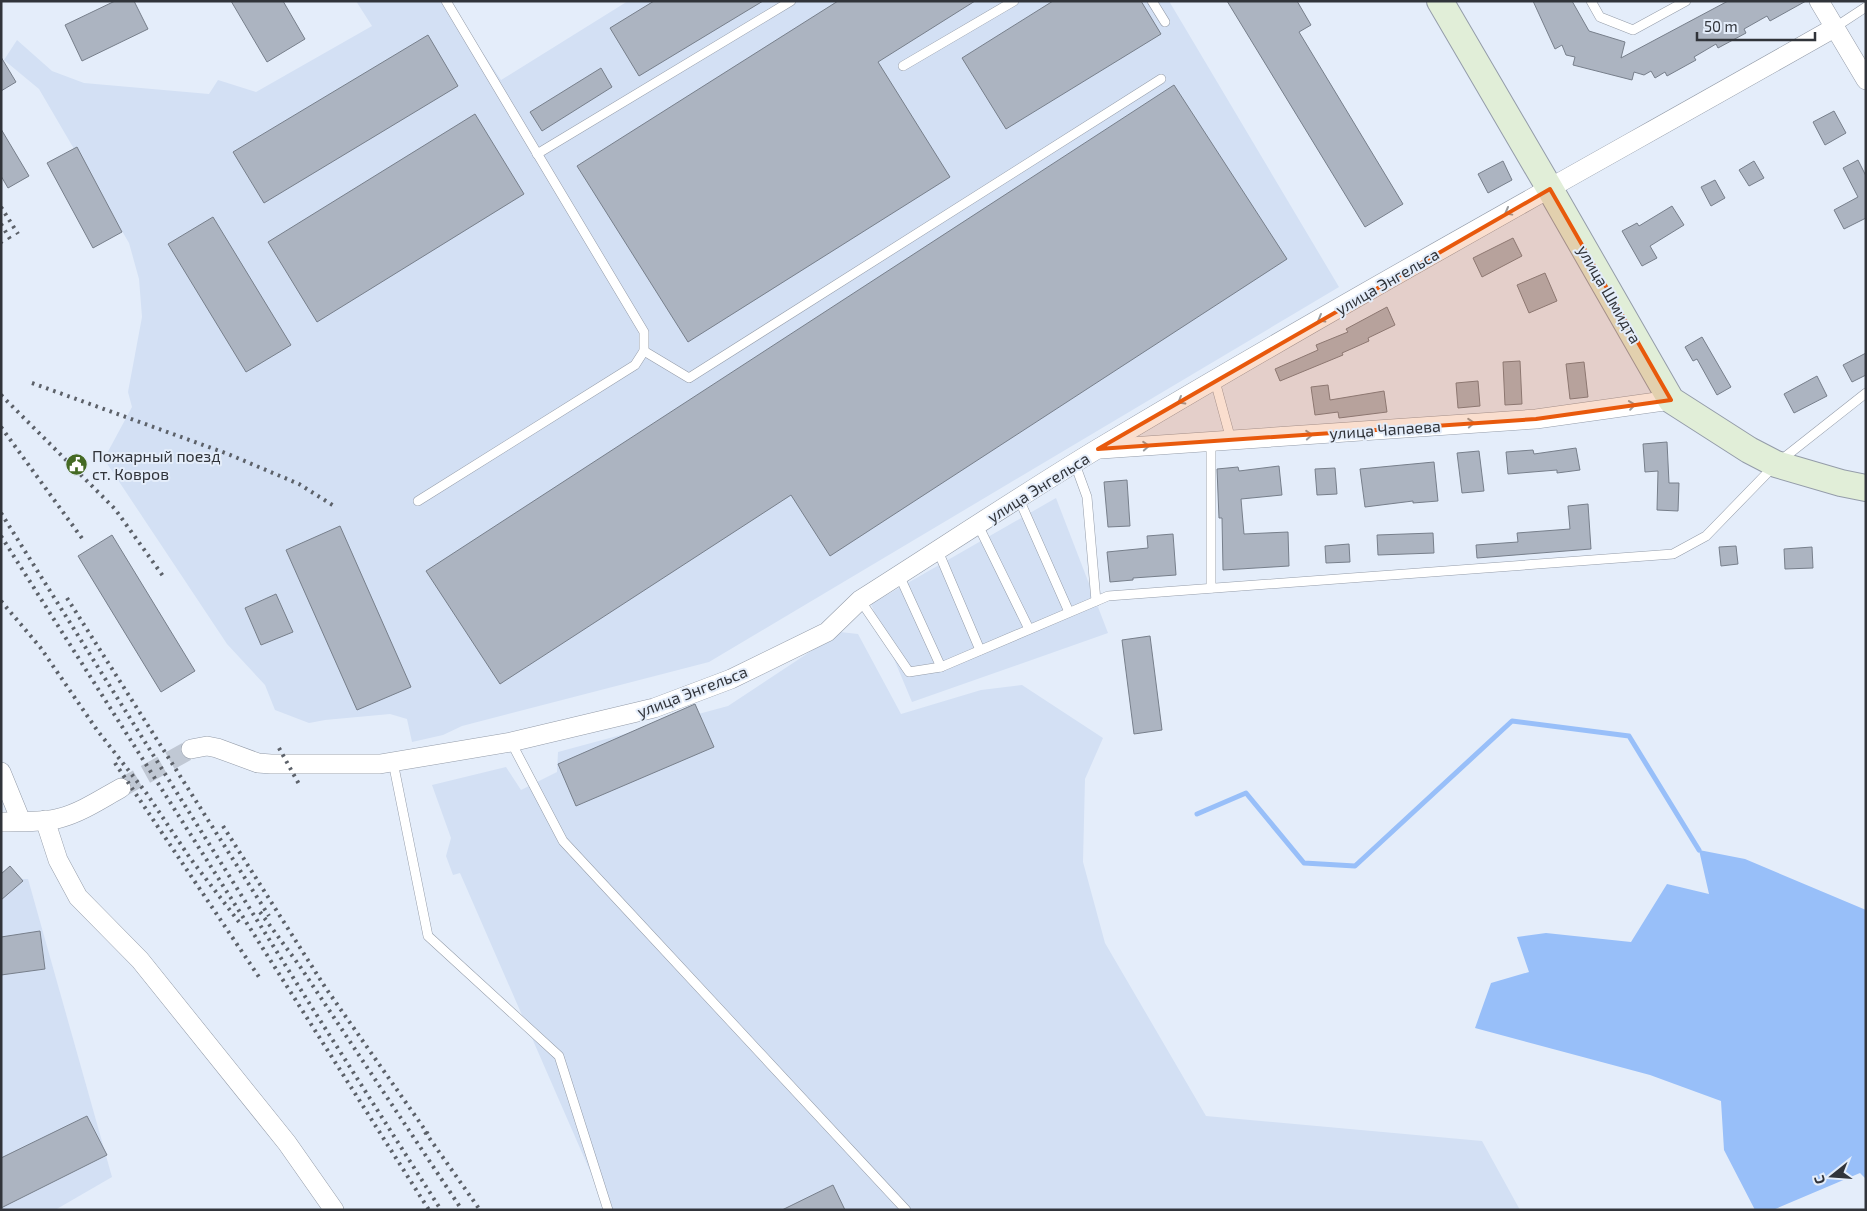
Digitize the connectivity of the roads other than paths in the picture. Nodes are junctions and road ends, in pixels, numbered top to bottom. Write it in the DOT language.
graph roads {
  1 [pos="446,1"];
  2 [pos="791,1"];
  3 [pos="1014,1"];
  4 [pos="1152,1"];
  5 [pos="1440,1"];
  6 [pos="1591,1"];
  7 [pos="1686,1"];
  8 [pos="1819,1"];
  9 [pos="1866,7"];
  10 [pos="1165,22"];
  11 [pos="1834,28"];
  12 [pos="903,66"];
  13 [pos="1161,79"];
  14 [pos="1866,80"];
  15 [pos="537,154"];
  16 [pos="1550,189"];
  17 [pos="644,351"];
  18 [pos="1215,381"];
  19 [pos="1866,393"];
  20 [pos="1670,400"];
  21 [pos="1231,440"];
  22 [pos="1211,441"];
  23 [pos="1098,449"];
  24 [pos="1075,464"];
  25 [pos="1776,464"];
  26 [pos="1866,488"];
  27 [pos="1018,499"];
  28 [pos="418,501"];
  29 [pos="978,525"];
  30 [pos="938,551"];
  31 [pos="899,575"];
  32 [pos="1211,588"];
  33 [pos="860,600"];
  34 [pos="1096,601"];
  35 [pos="1069,612"];
  36 [pos="1029,629"];
  37 [pos="980,650"];
  38 [pos="941,667"];
  39 [pos="511,742"];
  40 [pos="191,749"];
  41 [pos="393,762"];
  42 [pos="1,772"];
  43 [pos="121,788"];
  44 [pos="45,820"];
  45 [pos="21,821"];
  46 [pos="1,822"];
  47 [pos="334,1210"];
  48 [pos="608,1210"];
  49 [pos="906,1210"];
  1 -- 15 [label="lane"];
  2 -- 15 [label="lane"];
  3 -- 12 [label="lane"];
  4 -- 10 [label="lane"];
  5 -- 16 [label="main road, улица Шмидта"];
  6 -- 7 [label="lane"];
  8 -- 11 [label="street"];
  9 -- 11 [label="lane"];
  11 -- 14 [label="street"];
  11 -- 16 [label="street, улица Энгельса"];
  13 -- 17 [label="lane"];
  15 -- 17 [label="lane"];
  16 -- 18 [label="street, улица Энгельса, one-way"];
  16 -- 20 [label="main road, улица Шмидта"];
  17 -- 28 [label="lane"];
  18 -- 21 [label="lane"];
  18 -- 23 [label="street, улица Энгельса, one-way"];
  19 -- 25 [label="lane"];
  21 -- 20 [label="street, улица Чапаева, one-way"];
  20 -- 25 [label="main road, улица Шмидта"];
  21 -- 22 [label="street, улица Чапаева"];
  23 -- 22 [label="street, улица Чапаева, one-way"];
  22 -- 32 [label="lane"];
  23 -- 24 [label="street, улица Энгельса"];
  24 -- 27 [label="street, улица Энгельса"];
  24 -- 34 [label="lane"];
  25 -- 26 [label="main road, улица Шмидта"];
  25 -- 32 [label="lane"];
  27 -- 29 [label="street, улица Энгельса"];
  27 -- 35 [label="lane"];
  29 -- 30 [label="street, улица Энгельса"];
  29 -- 36 [label="lane"];
  30 -- 31 [label="street, улица Энгельса"];
  30 -- 37 [label="lane"];
  31 -- 33 [label="street, улица Энгельса"];
  31 -- 38 [label="lane"];
  32 -- 34 [label="lane"];
  33 -- 38 [label="lane"];
  33 -- 39 [label="street, улица Энгельса"];
  34 -- 35 [label="lane"];
  35 -- 36 [label="lane"];
  36 -- 37 [label="lane"];
  37 -- 38 [label="lane"];
  39 -- 41 [label="street, улица Энгельса"];
  39 -- 49 [label="lane"];
  40 -- 41 [label="street, улица Энгельса"];
  41 -- 48 [label="lane"];
  42 -- 45 [label="street"];
  43 -- 44 [label="street"];
  44 -- 45 [label="street"];
  44 -- 47 [label="street"];
  45 -- 46 [label="street"];
}
